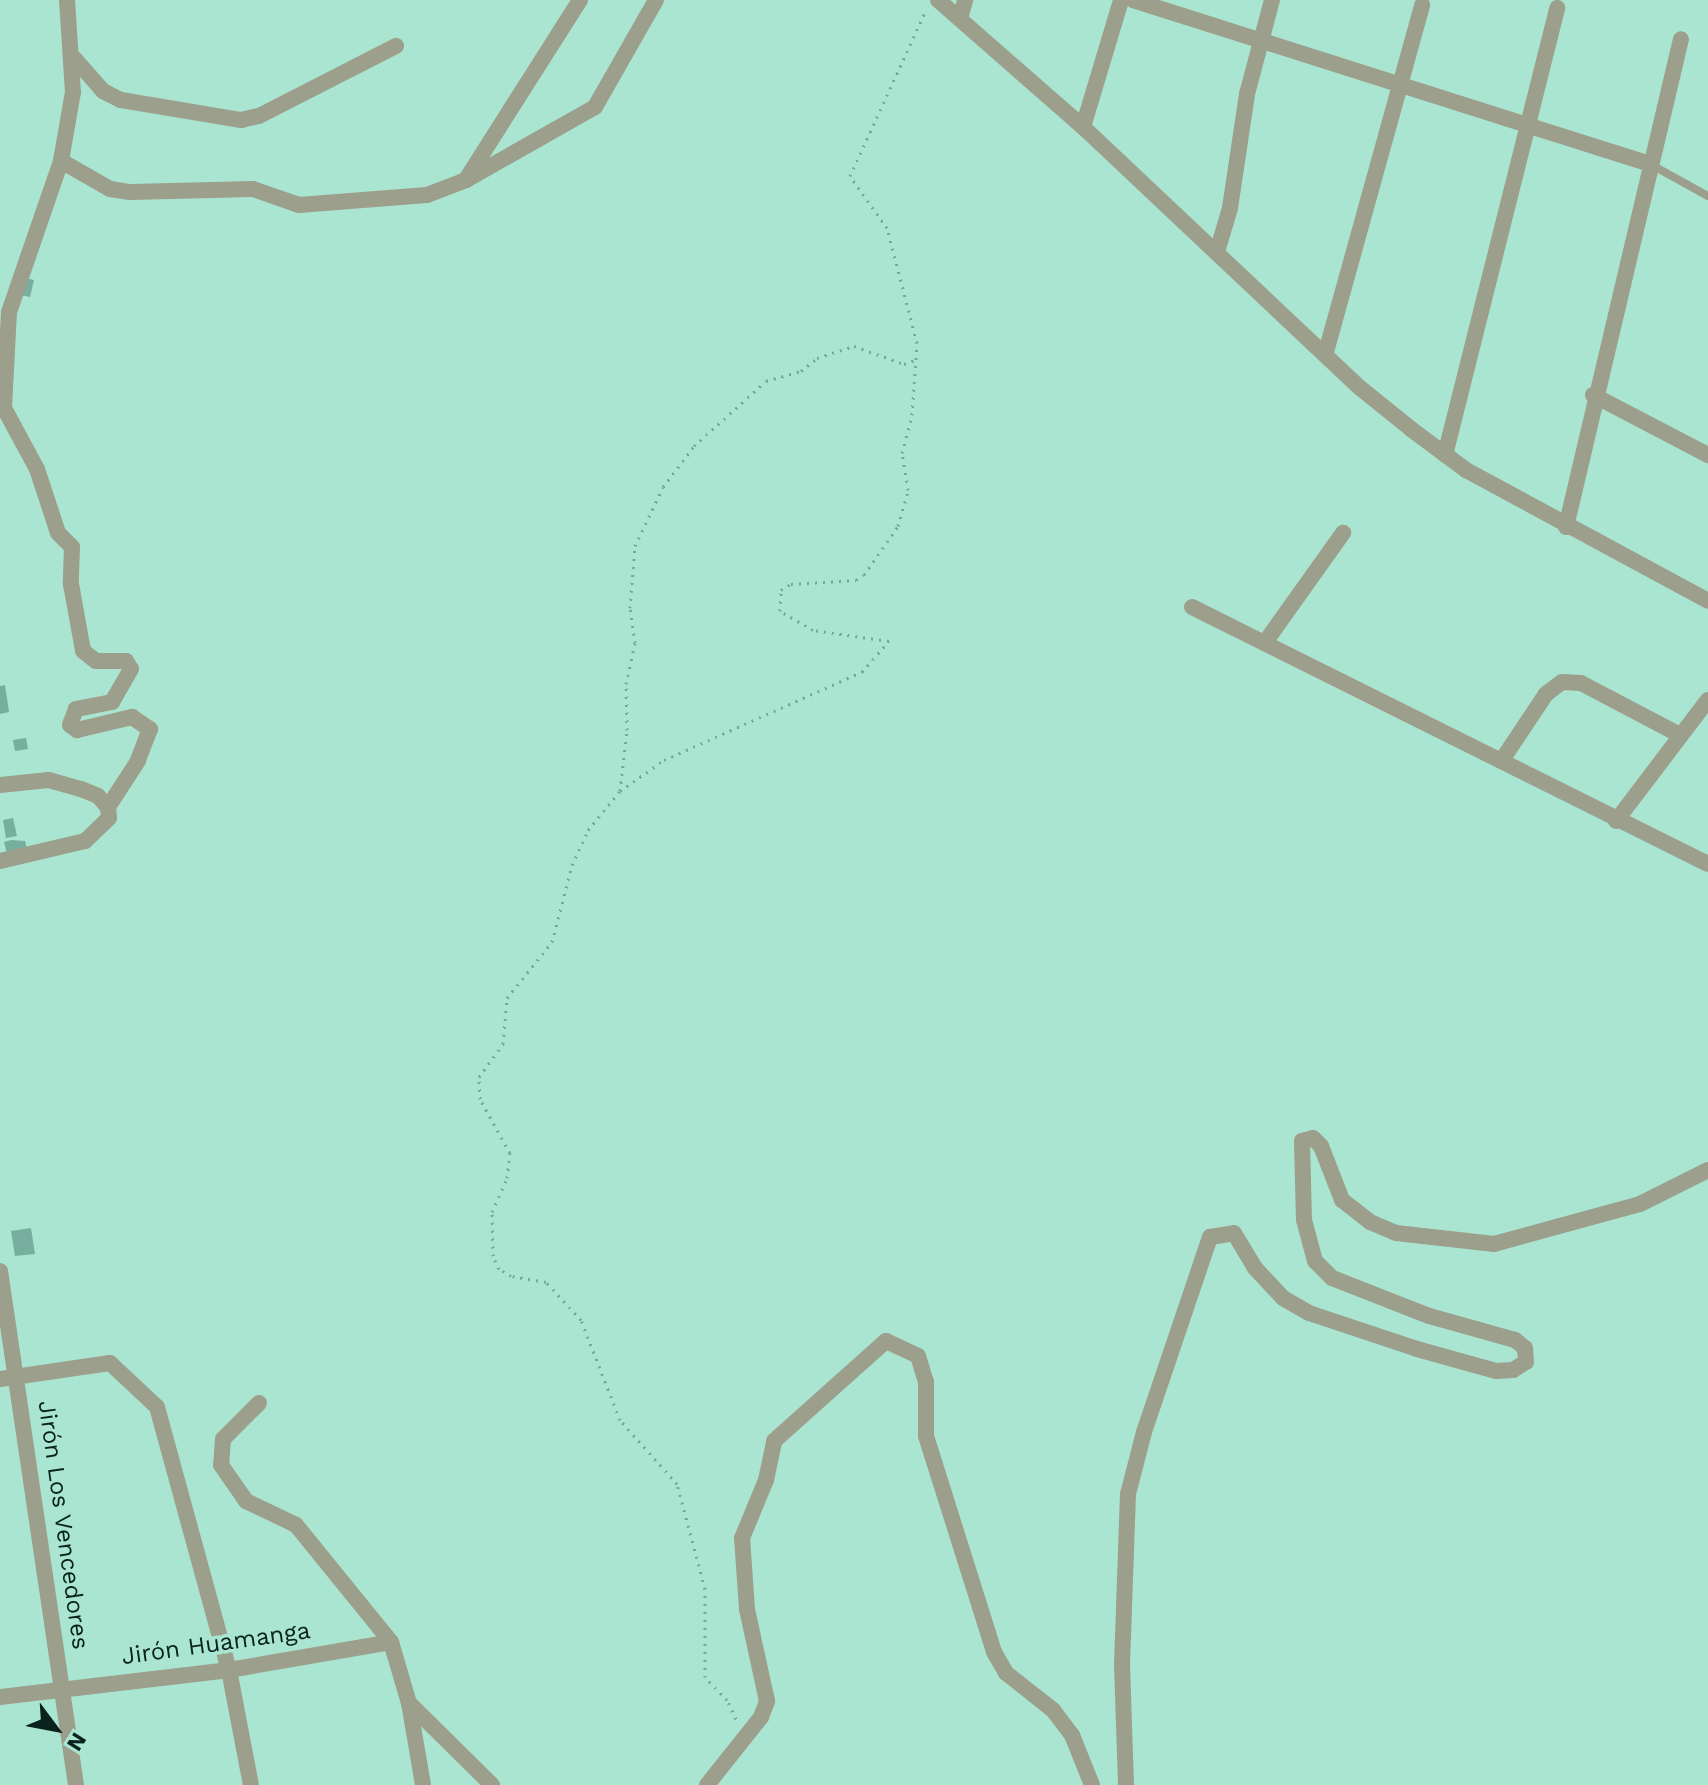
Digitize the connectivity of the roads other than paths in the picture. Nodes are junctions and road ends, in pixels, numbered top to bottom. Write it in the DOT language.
graph roads {
  1 [pos="67,0"];
  2 [pos="580,0"];
  3 [pos="656,0"];
  4 [pos="938,0"];
  5 [pos="965,0"];
  6 [pos="1121,0"];
  7 [pos="1133,0"];
  8 [pos="1272,0"];
  9 [pos="1422,5"];
  10 [pos="1557,8"];
  11 [pos="960,18"];
  12 [pos="1681,39"];
  13 [pos="1259,43"];
  14 [pos="396,46"];
  15 [pos="74,58"];
  16 [pos="1396,84"];
  17 [pos="1526,126"];
  18 [pos="1083,127"];
  19 [pos="61,161"];
  20 [pos="1650,164"];
  21 [pos="466,180"];
  22 [pos="1708,196"];
  23 [pos="1217,252"];
  24 [pos="1326,352"];
  25 [pos="1593,395"];
  26 [pos="1445,455"];
  27 [pos="1708,455"];
  28 [pos="1566,527"];
  29 [pos="1343,533"];
  30 [pos="1708,601"];
  31 [pos="1192,607"];
  32 [pos="1266,641"];
  33 [pos="1708,700"];
  34 [pos="1680,735"];
  35 [pos="1502,760"];
  36 [pos="0,785"];
  37 [pos="108,807"];
  38 [pos="1616,821"];
  39 [pos="0,861"];
  40 [pos="1708,864"];
  41 [pos="1708,1170"];
  42 [pos="0,1271"];
  43 [pos="19,1377"];
  44 [pos="0,1379"];
  45 [pos="259,1403"];
  46 [pos="391,1642"];
  47 [pos="229,1670"];
  48 [pos="61,1689"];
  49 [pos="0,1697"];
  50 [pos="409,1703"];
  51 [pos="76,1785"];
  52 [pos="251,1785"];
  53 [pos="423,1785"];
  54 [pos="492,1785"];
  55 [pos="707,1785"];
  56 [pos="1092,1785"];
  57 [pos="1126,1785"];
  1 -- 15 [label="street"];
  2 -- 21 [label="street"];
  3 -- 21 [label="street"];
  4 -- 11 [label="street"];
  5 -- 11 [label="street"];
  6 -- 18 [label="street"];
  7 -- 13 [label="street"];
  8 -- 13 [label="street"];
  9 -- 16 [label="street"];
  10 -- 17 [label="street"];
  11 -- 18 [label="street"];
  12 -- 20 [label="street"];
  13 -- 16 [label="street"];
  13 -- 23 [label="street"];
  14 -- 15 [label="street"];
  15 -- 19 [label="street"];
  16 -- 17 [label="street"];
  16 -- 24 [label="street"];
  17 -- 20 [label="street"];
  17 -- 26 [label="street"];
  18 -- 23 [label="street"];
  19 -- 21 [label="street"];
  19 -- 37 [label="street"];
  20 -- 22 [label="lane"];
  20 -- 25 [label="street"];
  23 -- 24 [label="street"];
  24 -- 26 [label="street"];
  25 -- 27 [label="street"];
  25 -- 28 [label="street"];
  26 -- 28 [label="street"];
  28 -- 30 [label="street"];
  29 -- 32 [label="street"];
  31 -- 32 [label="street"];
  32 -- 35 [label="street"];
  33 -- 34 [label="street"];
  34 -- 35 [label="street"];
  34 -- 38 [label="street"];
  35 -- 38 [label="street"];
  36 -- 37 [label="street"];
  37 -- 39 [label="street"];
  38 -- 40 [label="street"];
  41 -- 57 [label="street"];
  42 -- 43 [label="street, Jirón Los Vencedores"];
  43 -- 44 [label="street"];
  43 -- 47 [label="street"];
  43 -- 48 [label="street, Jirón Los Vencedores"];
  45 -- 46 [label="street"];
  46 -- 47 [label="street, Jirón Huamanga"];
  46 -- 50 [label="street"];
  47 -- 48 [label="street, Jirón Huamanga"];
  47 -- 52 [label="street"];
  48 -- 49 [label="street, Jirón Huamanga"];
  48 -- 51 [label="street, Jirón Los Vencedores"];
  50 -- 53 [label="street"];
  50 -- 54 [label="street"];
  55 -- 56 [label="street"];
}
